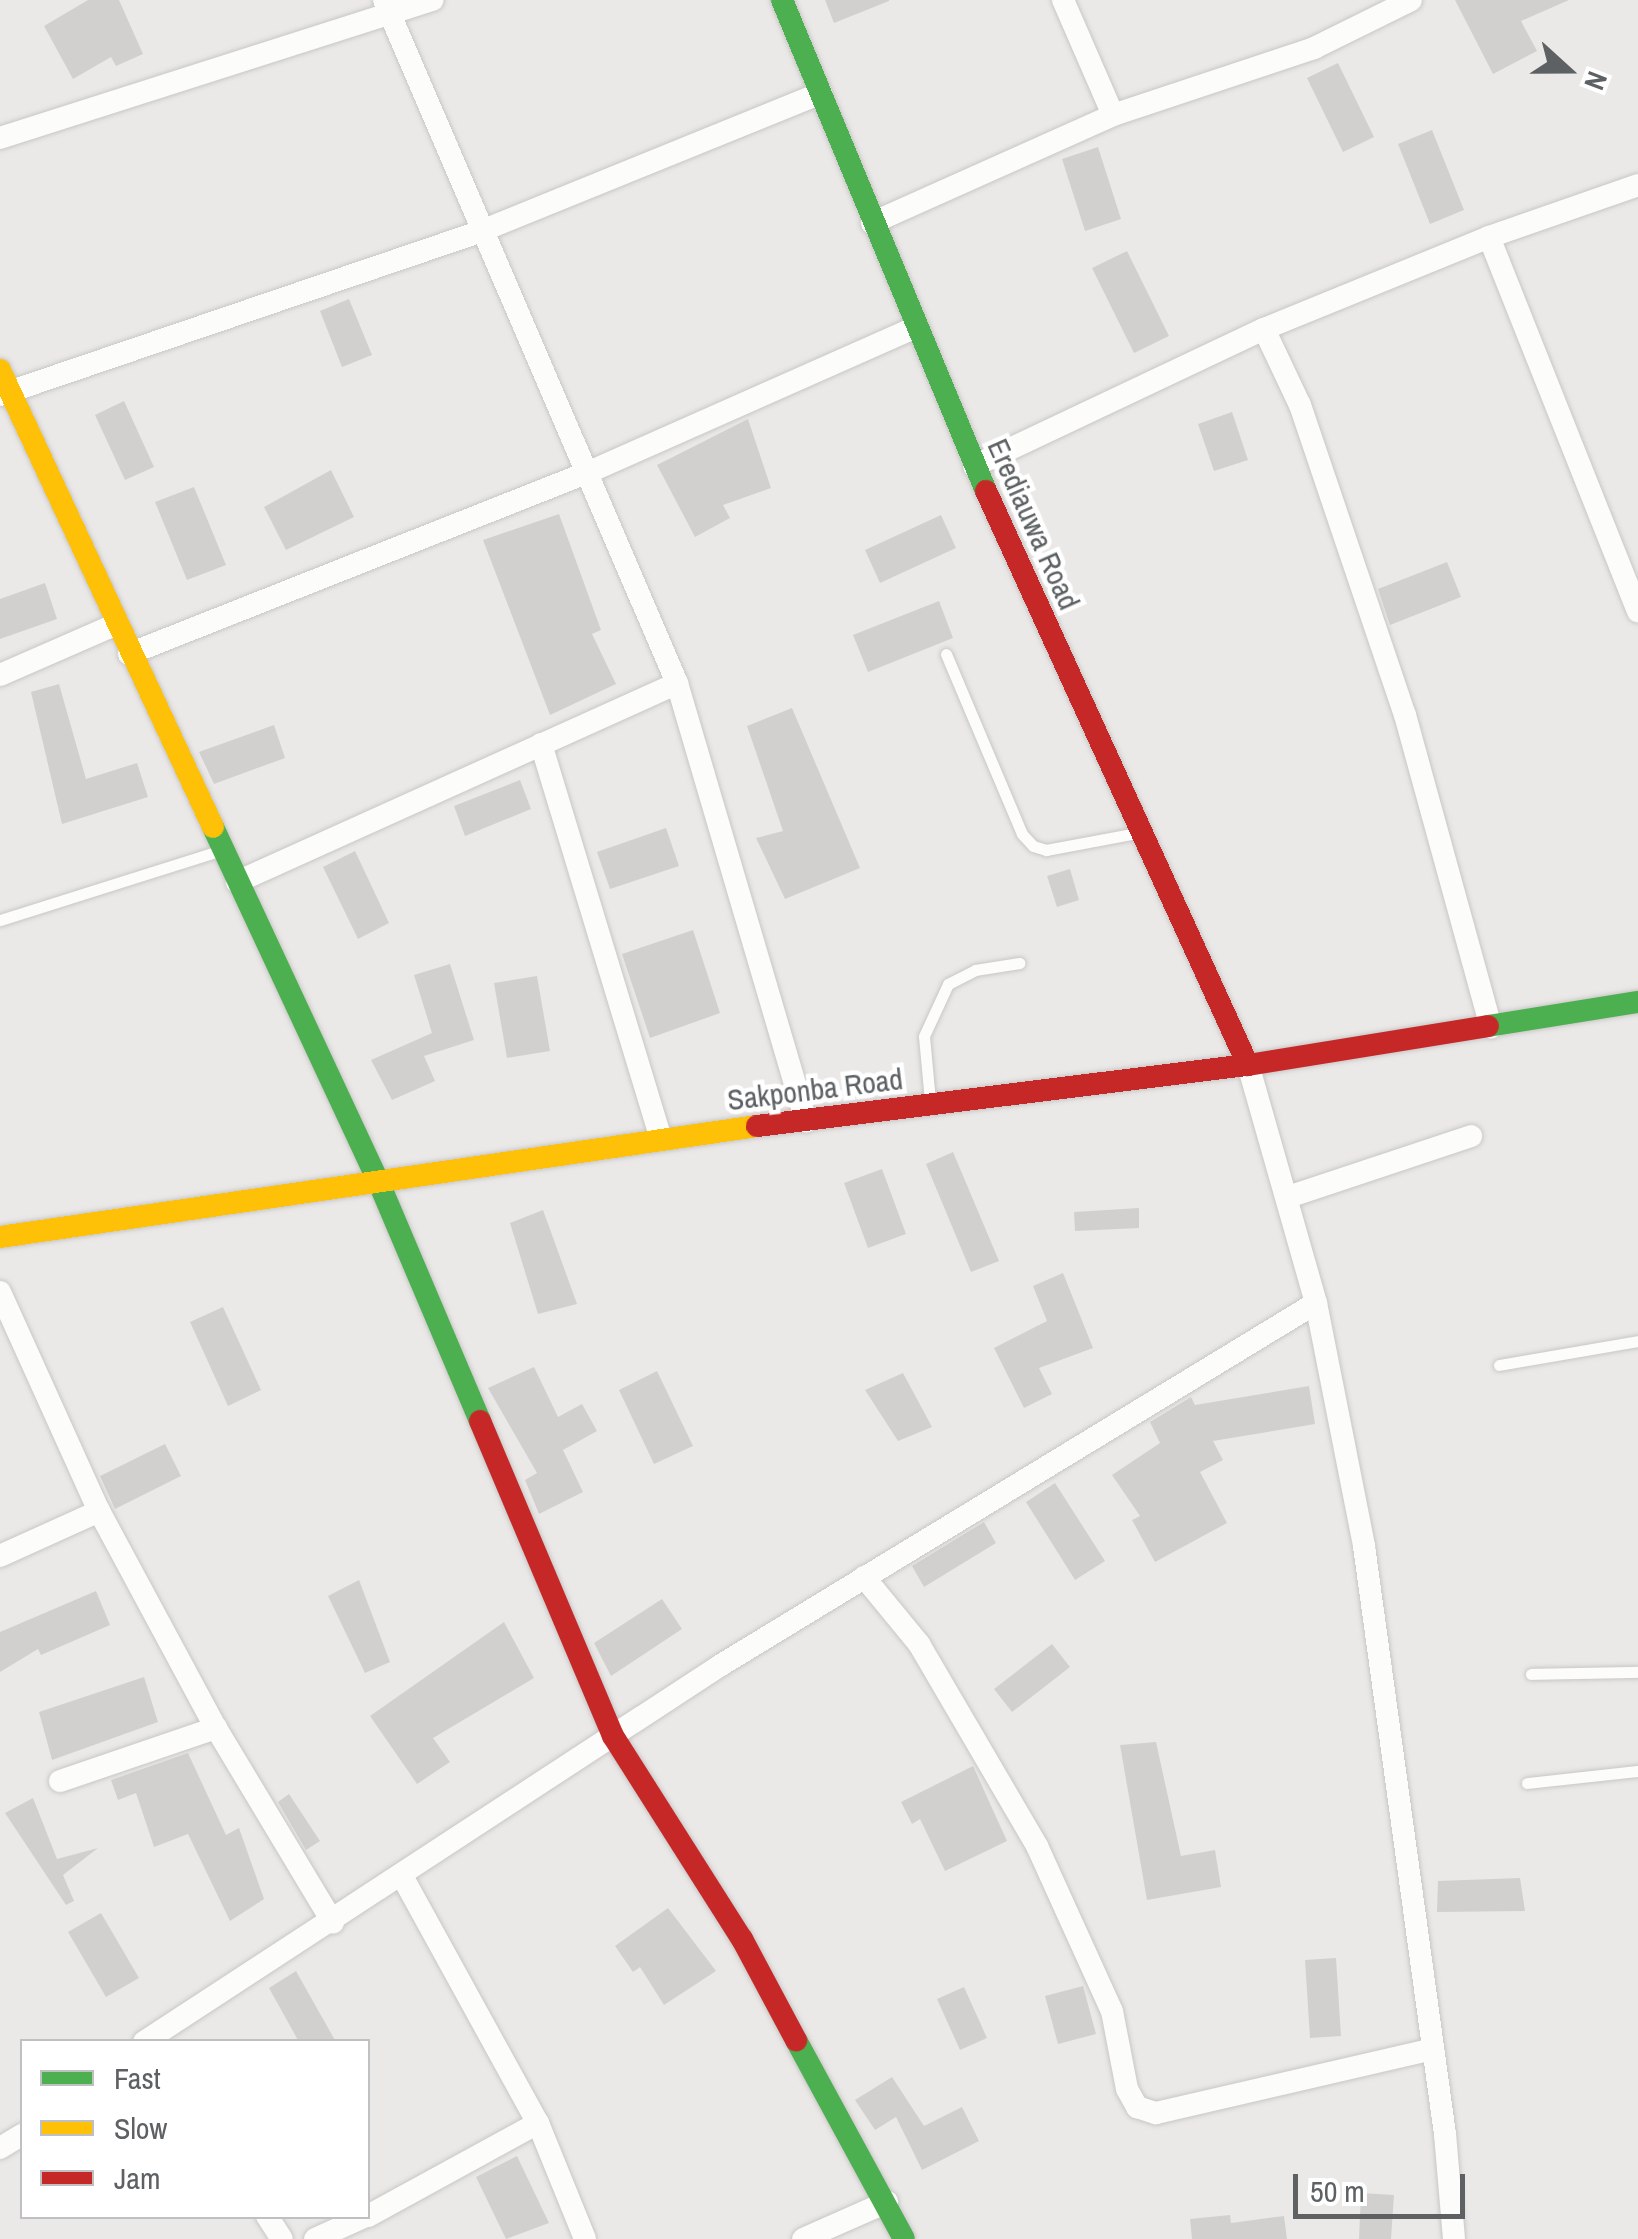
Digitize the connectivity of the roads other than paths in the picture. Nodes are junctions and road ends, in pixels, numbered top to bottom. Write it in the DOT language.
graph roads {
  1 [pos="433,0"];
  2 [pos="782,0"];
  3 [pos="1063,0"];
  4 [pos="1411,0"];
  5 [pos="388,9"];
  6 [pos="822,93"];
  7 [pos="1114,115"];
  8 [pos="0,138"];
  9 [pos="1638,185"];
  10 [pos="872,223"];
  11 [pos="479,232"];
  12 [pos="1489,237"];
  13 [pos="914,328"];
  14 [pos="1264,330"];
  15 [pos="3,385"];
  16 [pos="974,466"];
  17 [pos="589,472"];
  18 [pos="1638,611"];
  19 [pos="117,624"];
  20 [pos="129,654"];
  21 [pos="946,654"];
  22 [pos="0,675"];
  23 [pos="677,683"];
  24 [pos="542,744"];
  25 [pos="1142,832"];
  26 [pos="222,850"];
  27 [pos="237,882"];
  28 [pos="0,920"];
  29 [pos="1019,963"];
  30 [pos="1638,1002"];
  31 [pos="1491,1027"];
  32 [pos="1248,1065"];
  33 [pos="930,1106"];
  34 [pos="806,1121"];
  35 [pos="1471,1136"];
  36 [pos="661,1138"];
  37 [pos="380,1183"];
  38 [pos="1288,1197"];
  39 [pos="0,1237"];
  40 [pos="0,1292"];
  41 [pos="1316,1303"];
  42 [pos="1638,1341"];
  43 [pos="1499,1365"];
  44 [pos="99,1512"];
  45 [pos="0,1556"];
  46 [pos="864,1577"];
  47 [pos="1638,1672"];
  48 [pos="1532,1674"];
  49 [pos="216,1728"];
  50 [pos="613,1736"];
  51 [pos="1638,1771"];
  52 [pos="60,1781"];
  53 [pos="1527,1784"];
  54 [pos="402,1876"];
  55 [pos="333,1924"];
  56 [pos="158,2037"];
  57 [pos="1433,2049"];
  58 [pos="538,2123"];
  59 [pos="887,2202"];
  60 [pos="370,2214"];
  61 [pos="360,2219"];
  62 [pos="315,2239"];
  63 [pos="585,2239"];
  64 [pos="802,2239"];
  65 [pos="904,2239"];
  66 [pos="1454,2239"];
  1 -- 5 [label="street"];
  2 -- 6 [label="street, Erediauwa Road"];
  3 -- 7 [label="street"];
  4 -- 7 [label="street"];
  5 -- 8 [label="street"];
  5 -- 11 [label="street"];
  6 -- 10 [label="street, Erediauwa Road"];
  6 -- 11 [label="street"];
  7 -- 10 [label="street"];
  9 -- 12 [label="street"];
  10 -- 13 [label="street, Erediauwa Road"];
  11 -- 15 [label="street"];
  11 -- 17 [label="street"];
  12 -- 14 [label="street"];
  12 -- 18 [label="street"];
  13 -- 16 [label="street, Erediauwa Road"];
  13 -- 17 [label="street"];
  14 -- 16 [label="street"];
  14 -- 31 [label="street"];
  15 -- 19 [label="street"];
  16 -- 25 [label="street, Erediauwa Road"];
  17 -- 20 [label="street"];
  17 -- 23 [label="street"];
  19 -- 20 [label="street"];
  19 -- 22 [label="street"];
  20 -- 26 [label="street"];
  21 -- 25 [label="lane"];
  23 -- 24 [label="street"];
  23 -- 34 [label="street"];
  24 -- 27 [label="street"];
  24 -- 36 [label="street"];
  25 -- 32 [label="street, Erediauwa Road"];
  26 -- 27 [label="street"];
  26 -- 28 [label="lane"];
  27 -- 37 [label="street"];
  29 -- 33 [label="lane"];
  30 -- 31 [label="street, Sakponba Road"];
  31 -- 32 [label="street, Sakponba Road"];
  32 -- 33 [label="street, Sakponba Road"];
  32 -- 38 [label="street"];
  33 -- 34 [label="street, Sakponba Road"];
  34 -- 36 [label="street, Sakponba Road"];
  35 -- 38 [label="street"];
  36 -- 37 [label="street, Sakponba Road"];
  37 -- 39 [label="street, Sakponba Road"];
  37 -- 50 [label="street"];
  38 -- 41 [label="street"];
  40 -- 44 [label="street"];
  41 -- 46 [label="street"];
  41 -- 57 [label="street"];
  42 -- 43 [label="lane"];
  44 -- 45 [label="street"];
  44 -- 49 [label="street"];
  46 -- 50 [label="street"];
  46 -- 57 [label="street"];
  47 -- 48 [label="lane"];
  49 -- 52 [label="street"];
  49 -- 55 [label="street"];
  50 -- 54 [label="street"];
  50 -- 59 [label="street"];
  51 -- 53 [label="lane"];
  54 -- 55 [label="street"];
  54 -- 58 [label="street"];
  55 -- 56 [label="street"];
  57 -- 66 [label="street"];
  58 -- 60 [label="street"];
  58 -- 63 [label="street"];
  59 -- 64 [label="street"];
  59 -- 65 [label="street"];
  61 -- 62 [label="street"];
}
